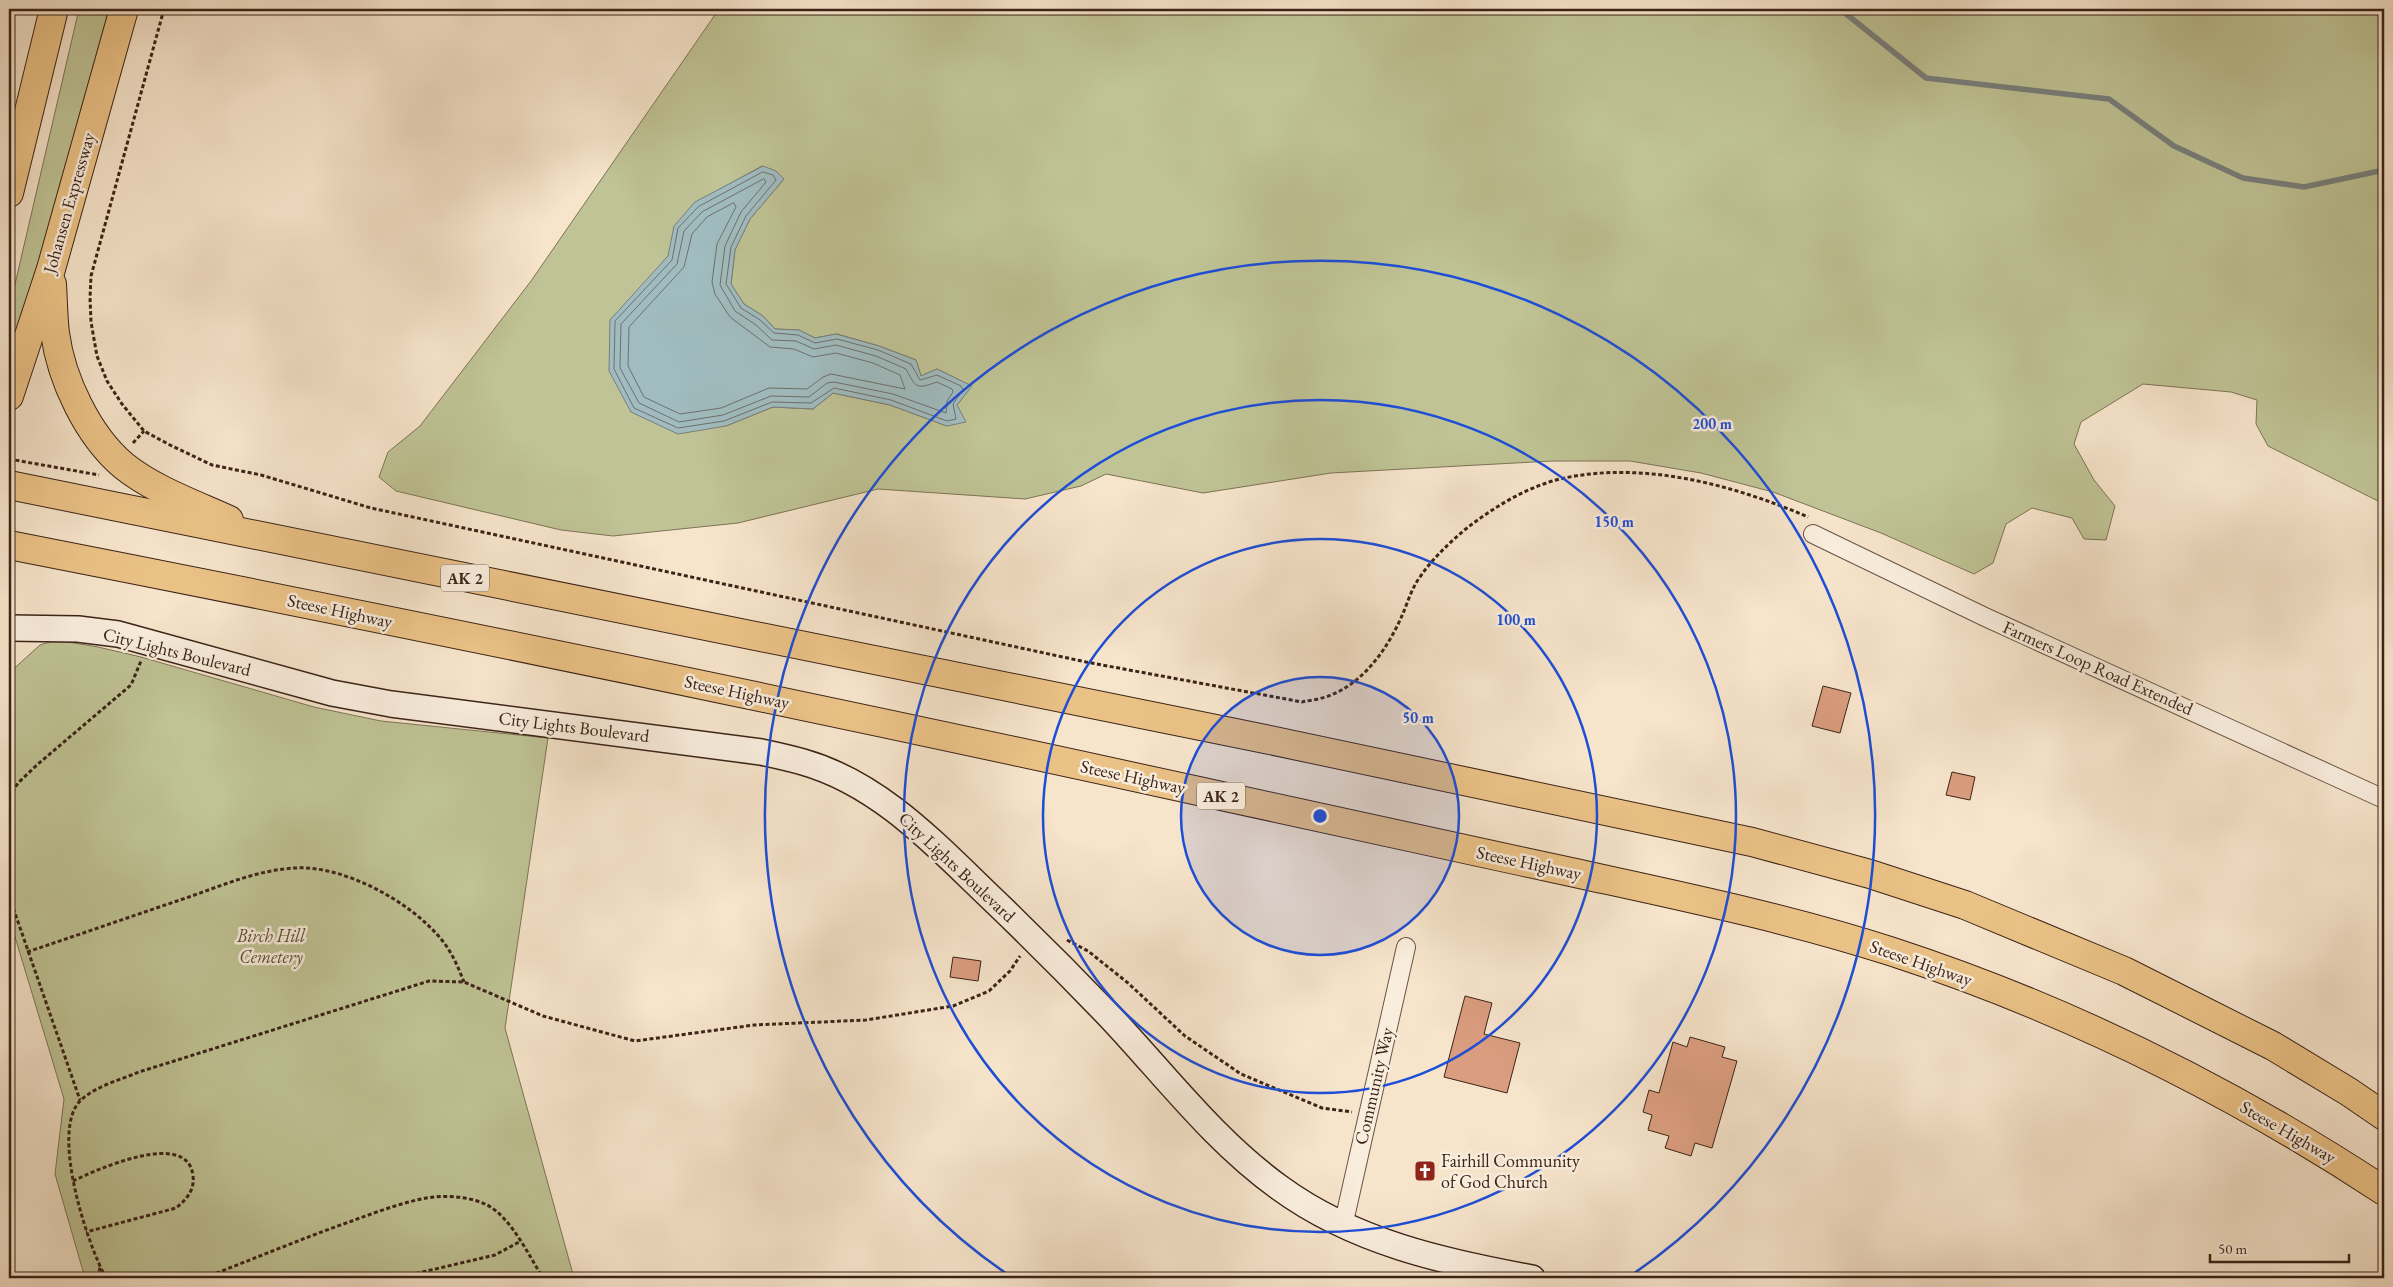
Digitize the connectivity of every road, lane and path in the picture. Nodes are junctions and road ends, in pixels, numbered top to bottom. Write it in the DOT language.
graph roads {
  1 [pos="54,9"];
  2 [pos="124,9"];
  3 [pos="164,9"];
  4 [pos="9,193"];
  5 [pos="51,269"];
  6 [pos="9,396"];
  7 [pos="144,431"];
  8 [pos="131,445"];
  9 [pos="9,459"];
  10 [pos="104,472"];
  11 [pos="9,485"];
  12 [pos="1811,526"];
  13 [pos="273,540"];
  14 [pos="9,545"];
  15 [pos="9,628"];
  16 [pos="145,641"];
  17 [pos="9,798"];
  18 [pos="2384,798"];
  19 [pos="9,896"];
  20 [pos="1032,937"];
  21 [pos="1064,938"];
  22 [pos="1406,946"];
  23 [pos="27,952"];
  24 [pos="464,982"];
  25 [pos="80,1100"];
  26 [pos="1368,1114"];
  27 [pos="2384,1116"];
  28 [pos="73,1181"];
  29 [pos="2384,1191"];
  30 [pos="1343,1226"];
  31 [pos="86,1232"];
  32 [pos="521,1241"];
  33 [pos="100,1267"];
  34 [pos="98,1278"];
  35 [pos="106,1278"];
  36 [pos="204,1278"];
  37 [pos="398,1278"];
  38 [pos="542,1278"];
  39 [pos="1532,1278"];
  1 -- 4 [label="highway"];
  2 -- 5 [label="highway, Johansen Expressway"];
  3 -- 7 [label="path"];
  5 -- 6 [label="highway, Johansen Expressway"];
  5 -- 13 [label="highway"];
  7 -- 8 [label="path"];
  7 -- 12 [label="path"];
  9 -- 10 [label="path"];
  11 -- 13 [label="highway, AK 2"];
  12 -- 18 [label="street, Farmers Loop Road Extended"];
  13 -- 27 [label="highway, AK 2"];
  14 -- 29 [label="highway, Steese Highway / AK 2"];
  15 -- 16 [label="street, City Lights Boulevard"];
  16 -- 17 [label="path"];
  16 -- 20 [label="street, City Lights Boulevard"];
  19 -- 23 [label="path"];
  20 -- 24 [label="path"];
  20 -- 30 [label="street, City Lights Boulevard"];
  21 -- 26 [label="path"];
  22 -- 26 [label="street, Community Way"];
  23 -- 24 [label="path"];
  23 -- 25 [label="path"];
  24 -- 25 [label="path"];
  25 -- 28 [label="path"];
  26 -- 30 [label="street, Community Way"];
  28 -- 31 [label="path"];
  28 -- 31 [label="path"];
  30 -- 39 [label="street, City Lights Boulevard"];
  31 -- 33 [label="path"];
  32 -- 36 [label="path"];
  32 -- 37 [label="path"];
  32 -- 38 [label="path"];
  33 -- 34 [label="path"];
  33 -- 35 [label="path"];
}
